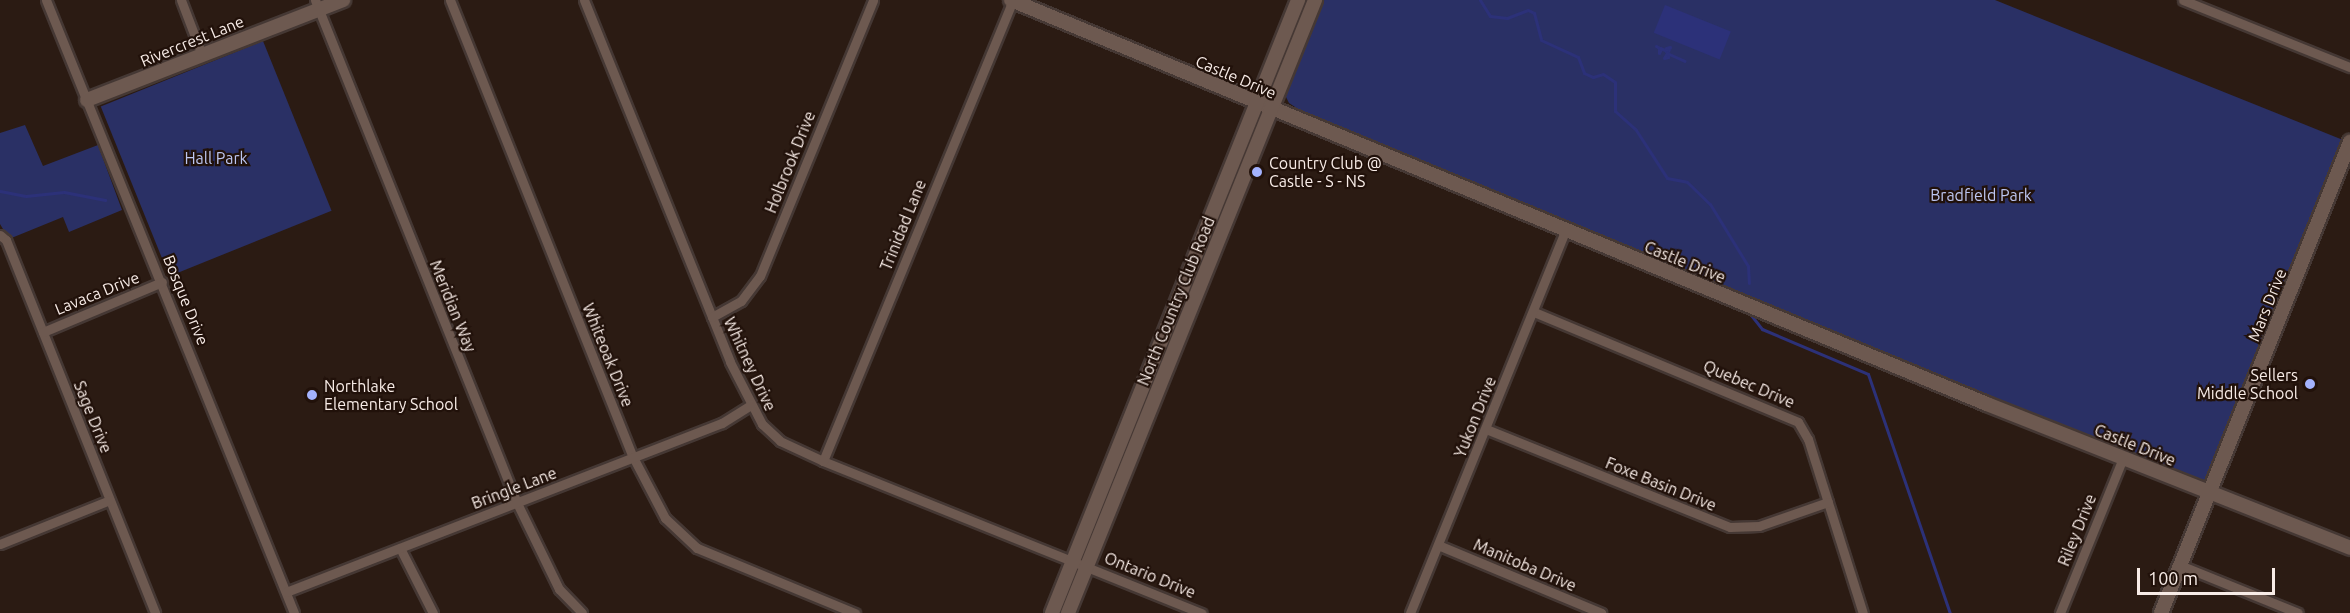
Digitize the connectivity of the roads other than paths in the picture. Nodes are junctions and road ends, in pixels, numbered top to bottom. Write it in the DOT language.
graph roads {
  1 [pos="46,0"];
  2 [pos="181,0"];
  3 [pos="343,0"];
  4 [pos="450,0"];
  5 [pos="584,0"];
  6 [pos="873,0"];
  7 [pos="1012,0"];
  8 [pos="1298,0"];
  9 [pos="1315,0"];
  10 [pos="2183,0"];
  11 [pos="317,5"];
  12 [pos="202,55"];
  13 [pos="2350,67"];
  14 [pos="87,100"];
  15 [pos="1256,104"];
  16 [pos="1270,110"];
  17 [pos="2350,142"];
  18 [pos="1566,231"];
  19 [pos="0,235"];
  20 [pos="162,282"];
  21 [pos="1534,312"];
  22 [pos="712,317"];
  23 [pos="1169,322"];
  24 [pos="1183,328"];
  25 [pos="43,332"];
  26 [pos="749,406"];
  27 [pos="1486,429"];
  28 [pos="633,458"];
  29 [pos="2123,458"];
  30 [pos="823,461"];
  31 [pos="2210,493"];
  32 [pos="110,500"];
  33 [pos="1828,502"];
  34 [pos="517,503"];
  35 [pos="0,544"];
  36 [pos="1438,545"];
  37 [pos="400,548"];
  38 [pos="2350,548"];
  39 [pos="1074,560"];
  40 [pos="2180,565"];
  41 [pos="1087,566"];
  42 [pos="286,592"];
  43 [pos="155,613"];
  44 [pos="294,613"];
  45 [pos="434,613"];
  46 [pos="582,613"];
  47 [pos="855,613"];
  48 [pos="1052,613"];
  49 [pos="1068,613"];
  50 [pos="1202,613"];
  51 [pos="1410,613"];
  52 [pos="1600,613"];
  53 [pos="1863,613"];
  54 [pos="2060,613"];
  55 [pos="2161,613"];
  56 [pos="2298,613"];
  1 -- 14 [label="street, Bosque Drive"];
  2 -- 12 [label="street"];
  3 -- 11 [label="main road, Rivercrest Lane"];
  4 -- 28 [label="street, Whiteoak Drive"];
  5 -- 22 [label="street, Whitney Drive"];
  6 -- 22 [label="street, Holbrook Drive"];
  7 -- 15 [label="main road, Castle Drive"];
  7 -- 30 [label="street, Trinidad Lane"];
  8 -- 15 [label="main road, North Country Club Road"];
  9 -- 16 [label="main road, North Country Club Road"];
  10 -- 13 [label="street"];
  11 -- 12 [label="main road, Rivercrest Lane"];
  11 -- 34 [label="street, Meridian Way"];
  12 -- 14 [label="main road, Rivercrest Lane"];
  14 -- 20 [label="street, Bosque Drive"];
  15 -- 16 [label="main road, Castle Drive"];
  15 -- 23 [label="main road, North Country Club Road"];
  16 -- 18 [label="main road, Castle Drive"];
  16 -- 24 [label="main road, North Country Club Road"];
  17 -- 31 [label="main road, Mars Drive"];
  18 -- 21 [label="street, Yukon Drive"];
  18 -- 29 [label="main road, Castle Drive"];
  19 -- 25 [label="street, Sage Drive"];
  20 -- 25 [label="street, Lavaca Drive"];
  20 -- 42 [label="street, Bosque Drive"];
  21 -- 27 [label="street, Yukon Drive"];
  21 -- 33 [label="street, Quebec Drive"];
  22 -- 26 [label="street, Whitney Drive"];
  23 -- 24 [label="main road"];
  23 -- 39 [label="main road, North Country Club Road"];
  24 -- 41 [label="main road, North Country Club Road"];
  25 -- 32 [label="street, Sage Drive"];
  26 -- 28 [label="street, Bringle Lane"];
  26 -- 30 [label="street, Whitney Drive"];
  27 -- 33 [label="street, Foxe Basin Drive"];
  27 -- 36 [label="street, Yukon Drive"];
  28 -- 34 [label="street, Bringle Lane"];
  28 -- 47 [label="street, Whiteoak Drive"];
  29 -- 31 [label="main road, Castle Drive"];
  29 -- 54 [label="street, Riley Drive"];
  30 -- 39 [label="street, Whitney Drive"];
  31 -- 38 [label="main road, Castle Drive"];
  31 -- 40 [label="main road, Mars Drive"];
  32 -- 35 [label="street"];
  32 -- 43 [label="street, Sage Drive"];
  33 -- 53 [label="street, Quebec Drive"];
  34 -- 37 [label="street, Bringle Lane"];
  34 -- 46 [label="street, Meridian Way"];
  36 -- 51 [label="street, Yukon Drive"];
  36 -- 52 [label="street, Manitoba Drive"];
  37 -- 42 [label="street, Bringle Lane"];
  37 -- 45 [label="street"];
  39 -- 41 [label="street, Ontario Drive"];
  39 -- 48 [label="main road, North Country Club Road"];
  40 -- 55 [label="main road, Mars Drive"];
  40 -- 56 [label="street"];
  41 -- 49 [label="main road, North Country Club Road"];
  41 -- 50 [label="street, Ontario Drive"];
  42 -- 44 [label="street, Bosque Drive"];
}
